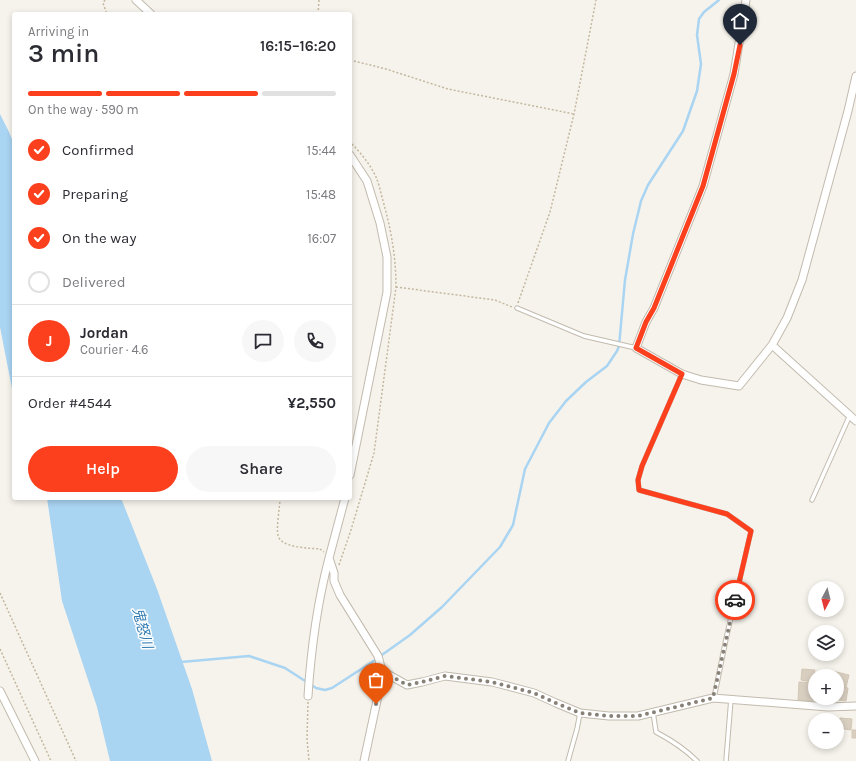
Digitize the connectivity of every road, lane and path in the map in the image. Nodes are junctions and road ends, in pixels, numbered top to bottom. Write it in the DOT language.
graph roads {
  1 [pos="105,0"];
  2 [pos="136,0"];
  3 [pos="319,0"];
  4 [pos="596,0"];
  5 [pos="746,0"];
  6 [pos="106,12"];
  7 [pos="149,12"];
  8 [pos="318,12"];
  9 [pos="352,60"];
  10 [pos="856,76"];
  11 [pos="574,114"];
  12 [pos="352,158"];
  13 [pos="396,287"];
  14 [pos="517,308"];
  15 [pos="772,345"];
  16 [pos="636,348"];
  17 [pos="682,374"];
  18 [pos="853,418"];
  19 [pos="352,466"];
  20 [pos="280,500"];
  21 [pos="343,500"];
  22 [pos="812,500"];
  23 [pos="327,555"];
  24 [pos="0,593"];
  25 [pos="0,649"];
  26 [pos="382,671"];
  27 [pos="0,691"];
  28 [pos="308,696"];
  29 [pos="713,698"];
  30 [pos="731,699"];
  31 [pos="856,706"];
  32 [pos="653,712"];
  33 [pos="580,713"];
  34 [pos="35,761"];
  35 [pos="51,761"];
  36 [pos="76,761"];
  37 [pos="309,761"];
  38 [pos="364,761"];
  39 [pos="568,761"];
  40 [pos="697,761"];
  41 [pos="726,761"];
  1 -- 6 [label="path"];
  2 -- 7 [label="street"];
  3 -- 8 [label="path"];
  4 -- 11 [label="path"];
  5 -- 16 [label="street"];
  9 -- 11 [label="path"];
  10 -- 15 [label="street"];
  11 -- 14 [label="path"];
  12 -- 19 [label="street"];
  13 -- 14 [label="path"];
  14 -- 16 [label="lane"];
  15 -- 17 [label="street"];
  15 -- 18 [label="street"];
  16 -- 17 [label="street"];
  17 -- 29 [label="lane"];
  18 -- 22 [label="lane"];
  20 -- 23 [label="path"];
  21 -- 23 [label="street"];
  23 -- 26 [label="street"];
  23 -- 28 [label="street"];
  24 -- 36 [label="path"];
  25 -- 35 [label="path"];
  26 -- 33 [label="street"];
  26 -- 38 [label="street"];
  27 -- 34 [label="street"];
  28 -- 37 [label="path"];
  29 -- 30 [label="street"];
  29 -- 32 [label="street"];
  30 -- 31 [label="street"];
  30 -- 41 [label="lane"];
  32 -- 33 [label="street"];
  32 -- 40 [label="lane"];
  33 -- 39 [label="lane"];
}
